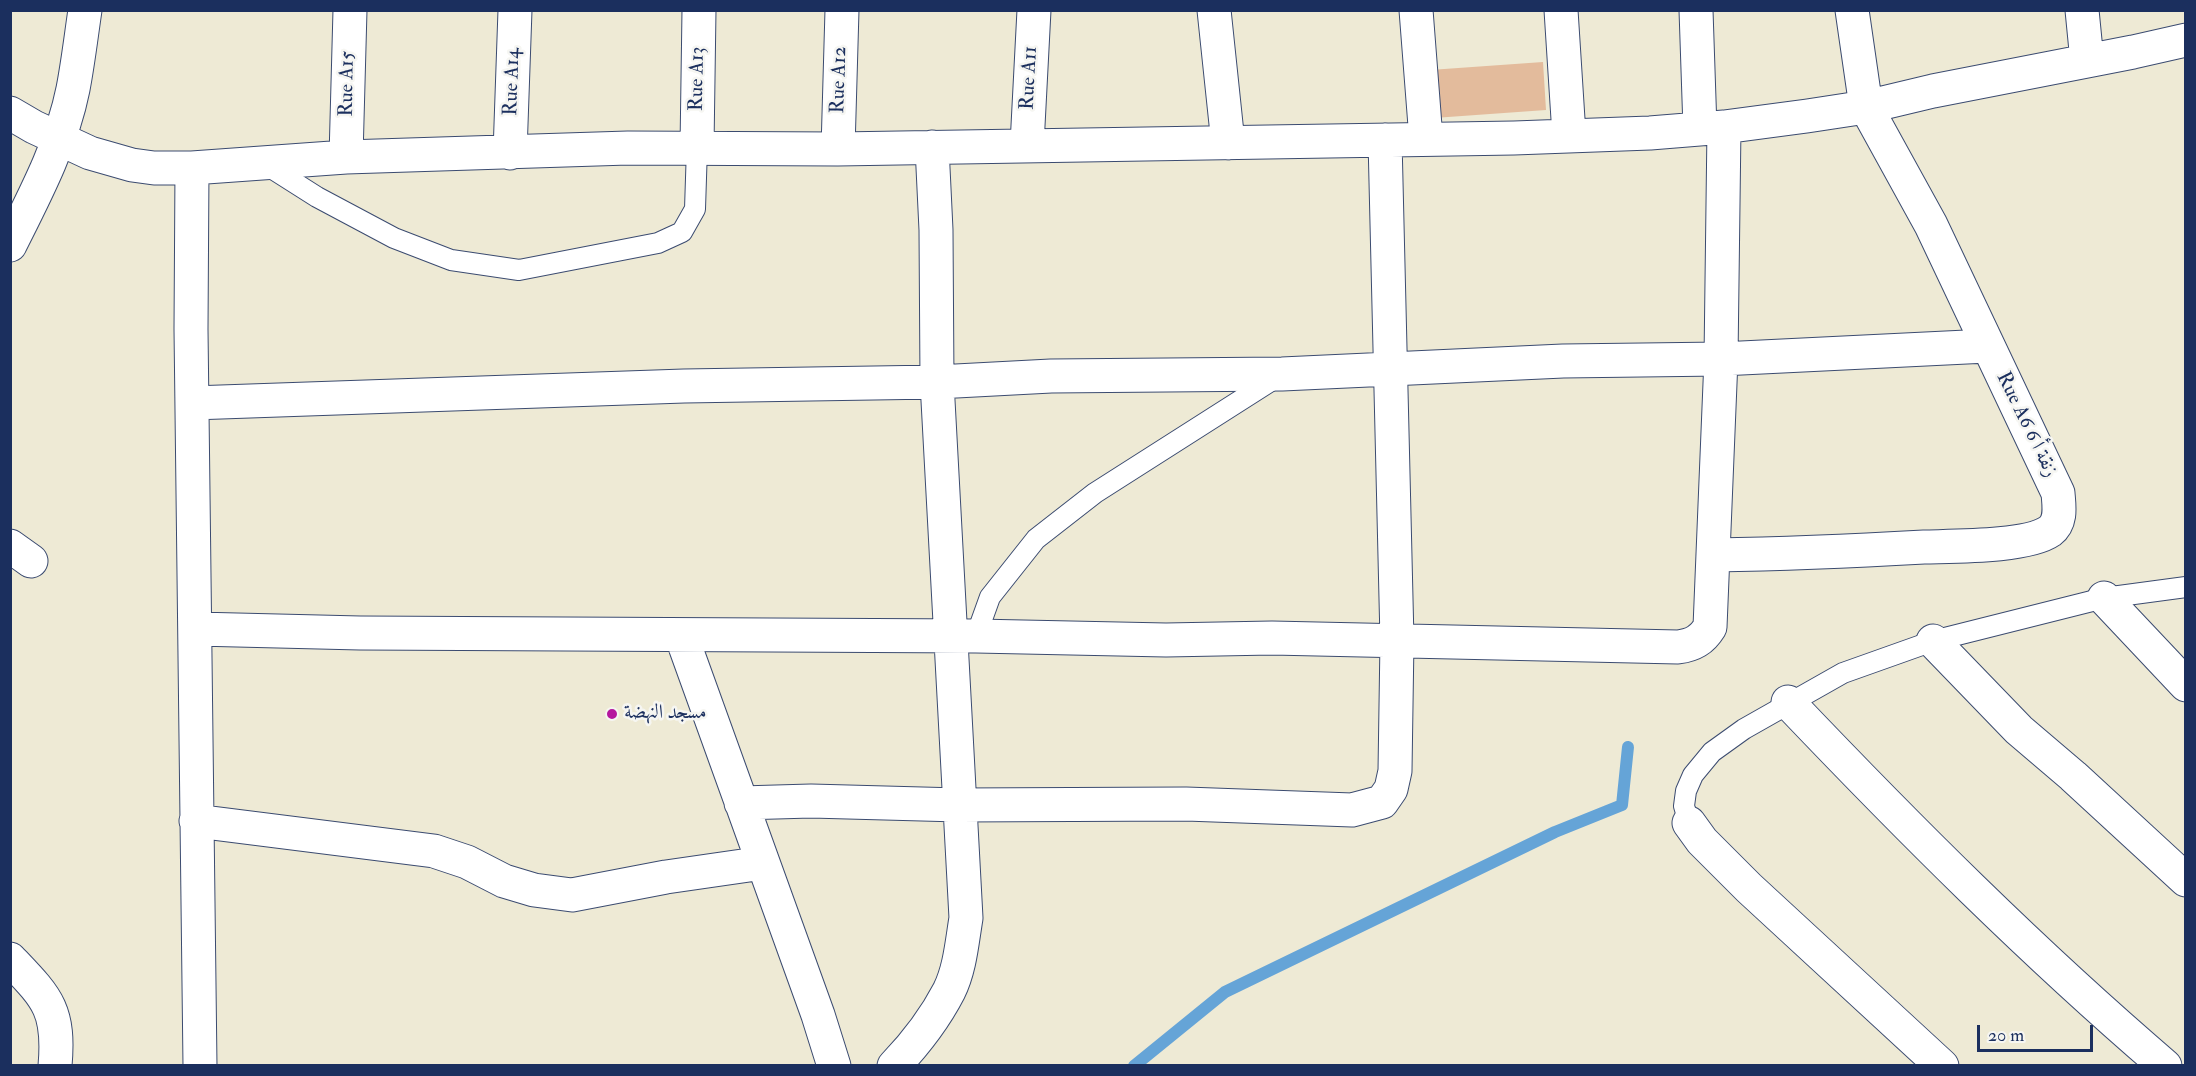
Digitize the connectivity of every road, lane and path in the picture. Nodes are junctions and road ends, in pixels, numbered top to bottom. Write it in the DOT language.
graph roads {
  1 [pos="85,10"];
  2 [pos="350,10"];
  3 [pos="515,10"];
  4 [pos="699,10"];
  5 [pos="842,10"];
  6 [pos="1034,10"];
  7 [pos="1214,10"];
  8 [pos="1416,10"];
  9 [pos="1561,10"];
  10 [pos="1696,10"];
  11 [pos="1852,10"];
  12 [pos="2082,10"];
  13 [pos="2186,40"];
  14 [pos="2087,61"];
  15 [pos="1866,107"];
  16 [pos="10,113"];
  17 [pos="1712,128"];
  18 [pos="1569,135"];
  19 [pos="58,139"];
  20 [pos="1426,139"];
  21 [pos="1385,140"];
  22 [pos="1228,142"];
  23 [pos="1027,145"];
  24 [pos="697,147"];
  25 [pos="932,147"];
  26 [pos="838,149"];
  27 [pos="510,153"];
  28 [pos="346,157"];
  29 [pos="263,162"];
  30 [pos="192,168"];
  31 [pos="10,245"];
  32 [pos="1987,346"];
  33 [pos="1721,359"];
  34 [pos="1391,370"];
  35 [pos="1282,374"];
  36 [pos="937,381"];
  37 [pos="192,403"];
  38 [pos="1715,555"];
  39 [pos="2186,587"];
  40 [pos="2104,598"];
  41 [pos="195,629"];
  42 [pos="681,634"];
  43 [pos="964,636"];
  44 [pos="1397,640"];
  45 [pos="1933,641"];
  46 [pos="2186,685"];
  47 [pos="1788,702"];
  48 [pos="741,803"];
  49 [pos="959,805"];
  50 [pos="196,820"];
  51 [pos="1689,823"];
  52 [pos="763,863"];
  53 [pos="2186,880"];
  54 [pos="10,959"];
  55 [pos="55,1065"];
  56 [pos="200,1065"];
  57 [pos="834,1065"];
  58 [pos="894,1065"];
  59 [pos="1942,1065"];
  60 [pos="2165,1065"];
  1 -- 19 [label="street"];
  2 -- 28 [label="street, Rue A15"];
  3 -- 27 [label="street, Rue A14"];
  4 -- 24 [label="street, Rue A13"];
  5 -- 26 [label="street, Rue A12"];
  6 -- 23 [label="street, Rue A11"];
  7 -- 22 [label="street"];
  8 -- 20 [label="street"];
  9 -- 18 [label="street"];
  10 -- 17 [label="street"];
  11 -- 15 [label="street, Rue A6 زنقة أ 6"];
  12 -- 14 [label="street"];
  13 -- 14 [label="street"];
  14 -- 15 [label="street"];
  15 -- 17 [label="street"];
  15 -- 32 [label="street, Rue A6 زنقة أ 6"];
  16 -- 19 [label="street"];
  17 -- 18 [label="street"];
  17 -- 33 [label="street"];
  18 -- 20 [label="street"];
  19 -- 30 [label="street"];
  19 -- 31 [label="street"];
  20 -- 21 [label="street"];
  21 -- 22 [label="street"];
  21 -- 34 [label="street"];
  22 -- 23 [label="street"];
  23 -- 25 [label="street"];
  24 -- 26 [label="street"];
  24 -- 27 [label="street"];
  24 -- 29 [label="lane"];
  25 -- 26 [label="street"];
  25 -- 36 [label="street"];
  27 -- 28 [label="street"];
  28 -- 29 [label="street"];
  29 -- 30 [label="street"];
  30 -- 37 [label="street"];
  32 -- 33 [label="street"];
  32 -- 38 [label="street, Rue A6 زنقة أ 6"];
  33 -- 34 [label="street"];
  33 -- 38 [label="street"];
  34 -- 35 [label="street"];
  34 -- 44 [label="street"];
  35 -- 36 [label="street"];
  35 -- 43 [label="lane"];
  36 -- 37 [label="street"];
  36 -- 43 [label="street"];
  37 -- 41 [label="street"];
  38 -- 44 [label="street"];
  39 -- 40 [label="lane"];
  40 -- 45 [label="lane"];
  40 -- 46 [label="street"];
  41 -- 42 [label="street"];
  41 -- 50 [label="street"];
  42 -- 43 [label="street"];
  42 -- 48 [label="street"];
  43 -- 44 [label="street"];
  43 -- 49 [label="street"];
  44 -- 49 [label="street"];
  45 -- 47 [label="lane"];
  45 -- 53 [label="street"];
  47 -- 51 [label="lane"];
  47 -- 60 [label="street"];
  48 -- 49 [label="street"];
  48 -- 52 [label="street"];
  49 -- 58 [label="street"];
  50 -- 52 [label="street"];
  50 -- 56 [label="street"];
  51 -- 59 [label="street"];
  52 -- 57 [label="street"];
  54 -- 55 [label="street"];
}
